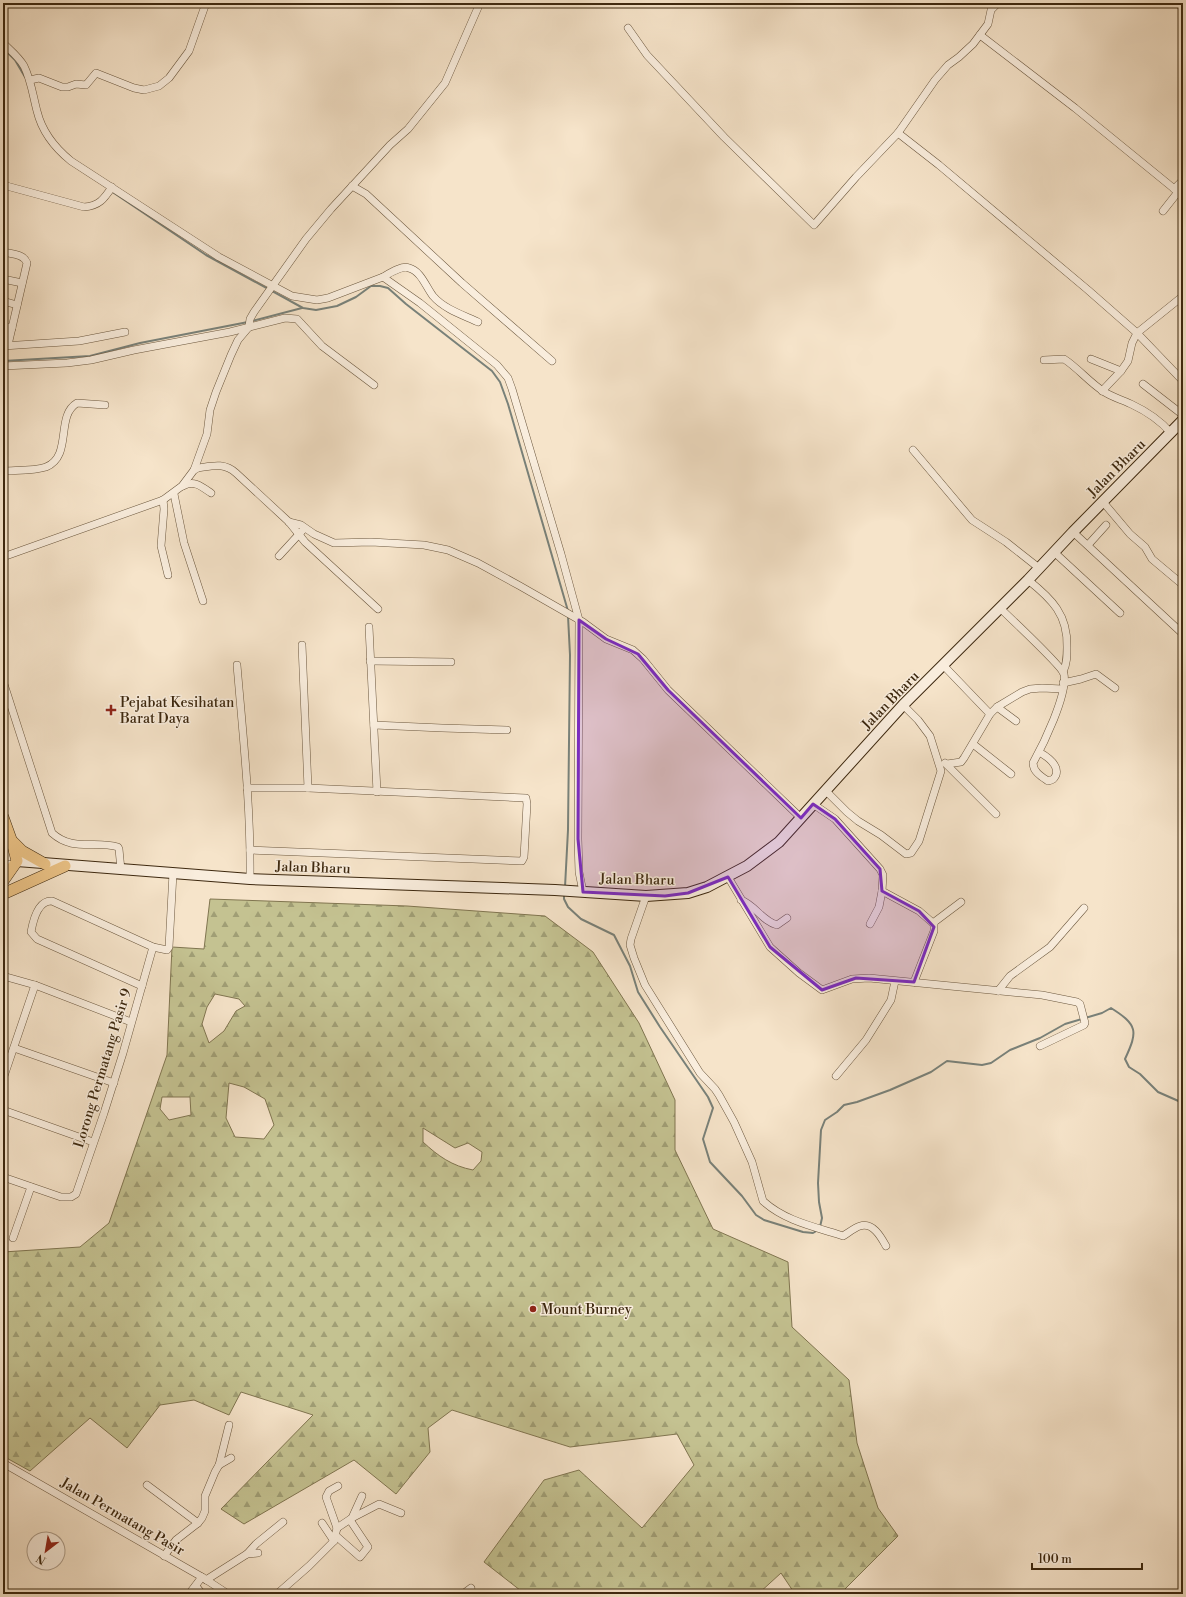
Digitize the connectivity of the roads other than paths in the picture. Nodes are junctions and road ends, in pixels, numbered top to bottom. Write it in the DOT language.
graph roads {
  1 [pos="206,3"];
  2 [pos="480,3"];
  3 [pos="998,3"];
  4 [pos="1180,3"];
  5 [pos="1183,11"];
  6 [pos="628,28"];
  7 [pos="980,35"];
  8 [pos="3,43"];
  9 [pos="1183,45"];
  10 [pos="1183,49"];
  11 [pos="30,80"];
  12 [pos="898,132"];
  13 [pos="1183,180"];
  14 [pos="3,185"];
  15 [pos="352,186"];
  16 [pos="111,189"];
  17 [pos="1178,192"];
  18 [pos="1163,211"];
  19 [pos="3,252"];
  20 [pos="383,276"];
  21 [pos="3,279"];
  22 [pos="22,284"];
  23 [pos="271,289"];
  24 [pos="1183,296"];
  25 [pos="3,301"];
  26 [pos="17,305"];
  27 [pos="478,322"];
  28 [pos="249,323"];
  29 [pos="3,326"];
  30 [pos="12,328"];
  31 [pos="125,332"];
  32 [pos="1137,334"];
  33 [pos="6,345"];
  34 [pos="1091,359"];
  35 [pos="1044,360"];
  36 [pos="552,361"];
  37 [pos="3,366"];
  38 [pos="1121,371"];
  39 [pos="1183,381"];
  40 [pos="1143,384"];
  41 [pos="374,385"];
  42 [pos="1102,391"];
  43 [pos="105,405"];
  44 [pos="1183,415"];
  45 [pos="1183,420"];
  46 [pos="1171,433"];
  47 [pos="913,450"];
  48 [pos="194,470"];
  49 [pos="3,471"];
  50 [pos="182,486"];
  51 [pos="211,493"];
  52 [pos="174,494"];
  53 [pos="163,500"];
  54 [pos="1103,502"];
  55 [pos="289,522"];
  56 [pos="1106,525"];
  57 [pos="305,528"];
  58 [pos="1073,532"];
  59 [pos="299,534"];
  60 [pos="1088,545"];
  61 [pos="1054,552"];
  62 [pos="279,556"];
  63 [pos="3,557"];
  64 [pos="1039,568"];
  65 [pos="168,575"];
  66 [pos="1028,580"];
  67 [pos="1183,586"];
  68 [pos="203,601"];
  69 [pos="1000,608"];
  70 [pos="378,609"];
  71 [pos="1120,613"];
  72 [pos="579,620"];
  73 [pos="368,627"];
  74 [pos="1183,634"];
  75 [pos="302,644"];
  76 [pos="370,661"];
  77 [pos="451,662"];
  78 [pos="943,665"];
  79 [pos="237,666"];
  80 [pos="1063,672"];
  81 [pos="3,681"];
  82 [pos="1063,686"];
  83 [pos="1115,688"];
  84 [pos="903,705"];
  85 [pos="998,707"];
  86 [pos="990,714"];
  87 [pos="1016,721"];
  88 [pos="374,725"];
  89 [pos="507,730"];
  90 [pos="973,744"];
  91 [pos="1040,752"];
  92 [pos="938,759"];
  93 [pos="947,764"];
  94 [pos="1012,774"];
  95 [pos="247,788"];
  96 [pos="308,788"];
  97 [pos="825,790"];
  98 [pos="377,792"];
  99 [pos="813,804"];
  100 [pos="996,814"];
  101 [pos="3,817"];
  102 [pos="801,818"];
  103 [pos="12,842"];
  104 [pos="250,850"];
  105 [pos="11,863"];
  106 [pos="45,864"];
  107 [pos="65,866"];
  108 [pos="121,870"];
  109 [pos="173,873"];
  110 [pos="728,877"];
  111 [pos="250,879"];
  112 [pos="3,881"];
  113 [pos="882,891"];
  114 [pos="582,892"];
  115 [pos="3,894"];
  116 [pos="646,896"];
  117 [pos="741,900"];
  118 [pos="961,902"];
  119 [pos="1084,908"];
  120 [pos="787,918"];
  121 [pos="933,923"];
  122 [pos="870,924"];
  123 [pos="153,947"];
  124 [pos="3,976"];
  125 [pos="895,981"];
  126 [pos="914,982"];
  127 [pos="35,986"];
  128 [pos="142,986"];
  129 [pos="998,991"];
  130 [pos="131,1022"];
  131 [pos="1040,1046"];
  132 [pos="14,1048"];
  133 [pos="836,1076"];
  134 [pos="3,1079"];
  135 [pos="114,1083"];
  136 [pos="3,1110"];
  137 [pos="93,1142"];
  138 [pos="3,1177"];
  139 [pos="31,1187"];
  140 [pos="13,1238"];
  141 [pos="886,1246"];
  142 [pos="229,1425"];
  143 [pos="231,1458"];
  144 [pos="3,1463"];
  145 [pos="219,1465"];
  146 [pos="147,1485"];
  147 [pos="338,1486"];
  148 [pos="362,1496"];
  149 [pos="401,1513"];
  150 [pos="351,1519"];
  151 [pos="283,1522"];
  152 [pos="198,1524"];
  153 [pos="322,1524"];
  154 [pos="335,1535"];
  155 [pos="258,1553"];
  156 [pos="248,1554"];
  157 [pos="164,1556"];
  158 [pos="204,1578"];
  159 [pos="196,1586"];
  160 [pos="471,1588"];
  161 [pos="189,1594"];
  162 [pos="202,1594"];
  163 [pos="228,1594"];
  164 [pos="276,1594"];
  165 [pos="463,1594"];
  1 -- 11 [label="street"];
  2 -- 15 [label="street"];
  3 -- 7 [label="street"];
  4 -- 5 [label="street"];
  6 -- 12 [label="street"];
  7 -- 12 [label="street"];
  7 -- 17 [label="street"];
  8 -- 11 [label="street"];
  9 -- 10 [label="street"];
  11 -- 16 [label="street"];
  12 -- 32 [label="street"];
  13 -- 17 [label="street"];
  14 -- 16 [label="street"];
  15 -- 23 [label="street"];
  15 -- 36 [label="street"];
  16 -- 23 [label="street"];
  17 -- 18 [label="street"];
  19 -- 22 [label="street"];
  20 -- 23 [label="street"];
  20 -- 27 [label="street"];
  20 -- 72 [label="street"];
  21 -- 22 [label="street"];
  22 -- 26 [label="street"];
  23 -- 28 [label="street"];
  24 -- 32 [label="street"];
  25 -- 26 [label="street"];
  26 -- 30 [label="street"];
  28 -- 37 [label="street"];
  28 -- 41 [label="street"];
  28 -- 48 [label="street"];
  29 -- 30 [label="street"];
  30 -- 33 [label="street"];
  31 -- 33 [label="street"];
  32 -- 38 [label="street"];
  32 -- 39 [label="street"];
  34 -- 38 [label="street"];
  35 -- 42 [label="street"];
  38 -- 42 [label="street"];
  40 -- 44 [label="street"];
  42 -- 46 [label="street"];
  43 -- 49 [label="street"];
  45 -- 46 [label="main road, Jalan Bharu"];
  46 -- 54 [label="main road, Jalan Bharu"];
  47 -- 64 [label="street"];
  48 -- 50 [label="street"];
  48 -- 55 [label="street"];
  50 -- 51 [label="street"];
  50 -- 52 [label="street"];
  52 -- 53 [label="street"];
  52 -- 68 [label="street"];
  53 -- 63 [label="street"];
  53 -- 65 [label="street"];
  54 -- 58 [label="main road, Jalan Bharu"];
  54 -- 67 [label="street"];
  55 -- 57 [label="street"];
  55 -- 59 [label="street"];
  56 -- 60 [label="street"];
  57 -- 59 [label="street"];
  57 -- 72 [label="street"];
  58 -- 60 [label="street"];
  58 -- 61 [label="main road, Jalan Bharu"];
  59 -- 62 [label="street"];
  59 -- 70 [label="street"];
  60 -- 74 [label="street"];
  61 -- 64 [label="main road, Jalan Bharu"];
  61 -- 71 [label="street"];
  64 -- 66 [label="main road, Jalan Bharu"];
  66 -- 69 [label="main road, Jalan Bharu"];
  66 -- 80 [label="street"];
  69 -- 78 [label="main road, Jalan Bharu"];
  69 -- 80 [label="street"];
  72 -- 102 [label="street"];
  72 -- 114 [label="street"];
  73 -- 76 [label="street"];
  75 -- 96 [label="street"];
  76 -- 77 [label="street"];
  76 -- 88 [label="street"];
  78 -- 84 [label="main road, Jalan Bharu"];
  78 -- 86 [label="street"];
  79 -- 95 [label="street"];
  80 -- 82 [label="street"];
  81 -- 108 [label="street"];
  82 -- 83 [label="street"];
  82 -- 85 [label="street"];
  82 -- 91 [label="street"];
  84 -- 92 [label="street"];
  84 -- 97 [label="main road, Jalan Bharu"];
  85 -- 86 [label="street"];
  85 -- 87 [label="street"];
  86 -- 90 [label="street"];
  88 -- 89 [label="street"];
  88 -- 98 [label="street"];
  90 -- 93 [label="street"];
  90 -- 94 [label="street"];
  92 -- 93 [label="street"];
  92 -- 97 [label="street"];
  93 -- 100 [label="street"];
  95 -- 96 [label="street"];
  95 -- 104 [label="street"];
  96 -- 98 [label="street"];
  97 -- 99 [label="main road, Jalan Bharu"];
  98 -- 104 [label="street"];
  99 -- 102 [label="main road, Jalan Bharu"];
  99 -- 113 [label="street"];
  101 -- 103 [label="main road"];
  102 -- 110 [label="main road, Jalan Bharu"];
  103 -- 105 [label="main road"];
  103 -- 106 [label="main road"];
  104 -- 111 [label="street"];
  105 -- 106 [label="main road, Jalan Bharu"];
  105 -- 112 [label="main road"];
  106 -- 107 [label="main road, Jalan Bharu"];
  107 -- 108 [label="main road, Jalan Bharu"];
  107 -- 115 [label="main road"];
  108 -- 109 [label="main road, Jalan Bharu"];
  109 -- 111 [label="main road, Jalan Bharu"];
  109 -- 123 [label="street"];
  110 -- 116 [label="main road, Jalan Bharu"];
  110 -- 117 [label="street"];
  111 -- 114 [label="main road, Jalan Bharu"];
  113 -- 121 [label="street"];
  113 -- 122 [label="street"];
  114 -- 116 [label="main road, Jalan Bharu"];
  116 -- 141 [label="street"];
  117 -- 120 [label="street"];
  117 -- 125 [label="street"];
  118 -- 121 [label="street"];
  119 -- 129 [label="street"];
  121 -- 126 [label="street"];
  123 -- 128 [label="street, Lorong Permatang Pasir 9"];
  123 -- 128 [label="street"];
  124 -- 127 [label="street"];
  125 -- 126 [label="street"];
  125 -- 133 [label="street"];
  126 -- 129 [label="street"];
  127 -- 130 [label="street"];
  127 -- 132 [label="street"];
  128 -- 130 [label="street, Lorong Permatang Pasir 9"];
  129 -- 131 [label="street"];
  130 -- 135 [label="street, Lorong Permatang Pasir 9"];
  132 -- 134 [label="street"];
  132 -- 135 [label="street"];
  135 -- 137 [label="street, Lorong Permatang Pasir 9"];
  136 -- 137 [label="street"];
  137 -- 139 [label="street, Lorong Permatang Pasir 9"];
  138 -- 139 [label="street"];
  139 -- 140 [label="street"];
  142 -- 145 [label="street"];
  143 -- 145 [label="street"];
  144 -- 157 [label="street, Jalan Permatang Pasir"];
  145 -- 152 [label="street"];
  146 -- 152 [label="street"];
  147 -- 154 [label="street"];
  148 -- 150 [label="street"];
  149 -- 150 [label="street"];
  150 -- 154 [label="street"];
  150 -- 154 [label="street"];
  151 -- 156 [label="street"];
  152 -- 157 [label="street"];
  153 -- 154 [label="street"];
  154 -- 164 [label="street"];
  155 -- 156 [label="street"];
  156 -- 158 [label="street"];
  157 -- 158 [label="street, Jalan Permatang Pasir"];
  158 -- 159 [label="street"];
  158 -- 163 [label="street, Jalan Permatang Pasir"];
  159 -- 161 [label="street"];
  159 -- 162 [label="street"];
  160 -- 165 [label="street"];
}
